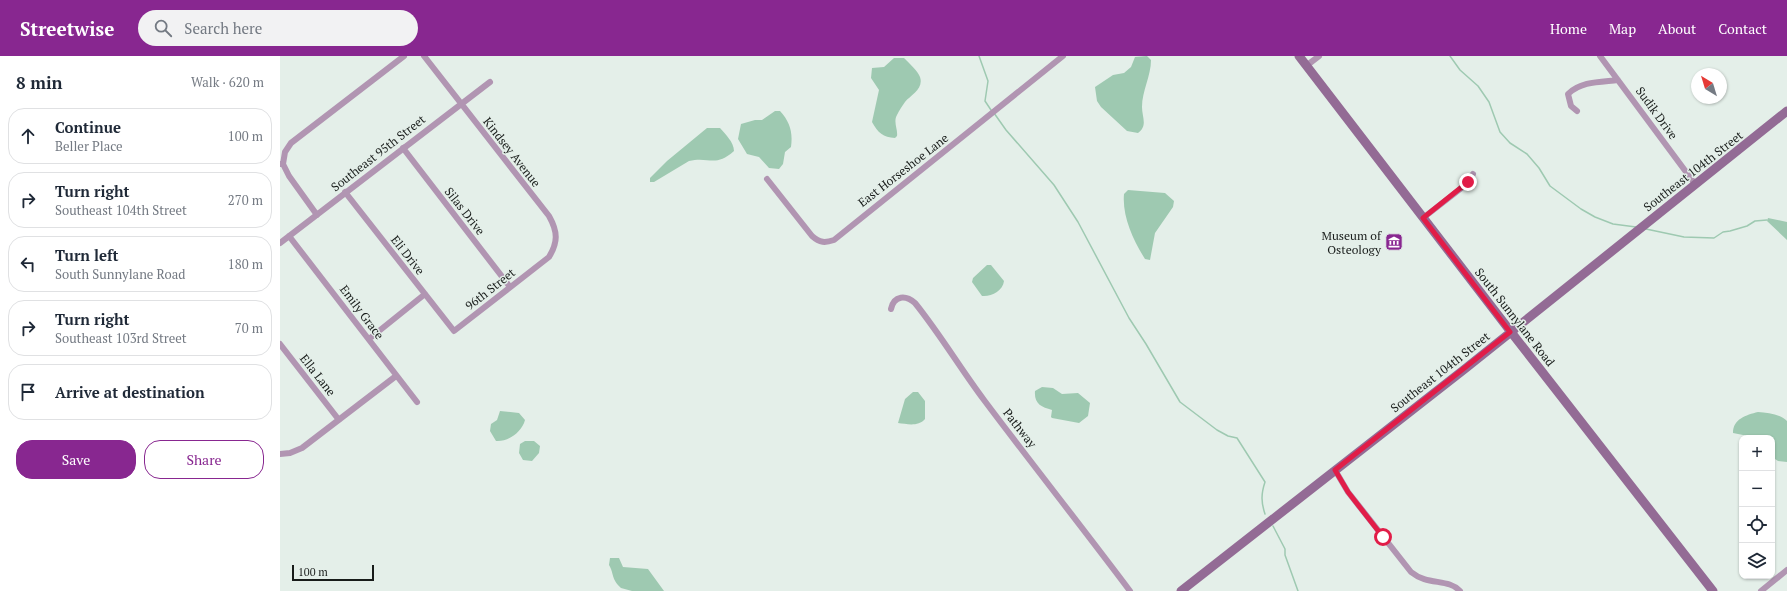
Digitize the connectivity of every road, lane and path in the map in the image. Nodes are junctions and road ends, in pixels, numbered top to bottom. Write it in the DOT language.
graph roads {
  1 [pos="404,56"];
  2 [pos="424,56"];
  3 [pos="1063,56"];
  4 [pos="1299,56"];
  5 [pos="1319,56"];
  6 [pos="1600,56"];
  7 [pos="1306,66"];
  8 [pos="1618,80"];
  9 [pos="490,82"];
  10 [pos="461,104"];
  11 [pos="1577,111"];
  12 [pos="1787,112"];
  13 [pos="403,148"];
  14 [pos="282,164"];
  15 [pos="1473,174"];
  16 [pos="767,179"];
  17 [pos="1696,184"];
  18 [pos="346,192"];
  19 [pos="317,215"];
  20 [pos="1423,218"];
  21 [pos="289,236"];
  22 [pos="280,243"];
  23 [pos="539,265"];
  24 [pos="510,287"];
  25 [pos="425,294"];
  26 [pos="891,309"];
  27 [pos="454,331"];
  28 [pos="1510,332"];
  29 [pos="369,339"];
  30 [pos="280,344"];
  31 [pos="396,376"];
  32 [pos="416,402"];
  33 [pos="339,420"];
  34 [pos="280,454"];
  35 [pos="1335,470"];
  36 [pos="1787,570"];
  37 [pos="1130,591"];
  38 [pos="1181,591"];
  39 [pos="1460,591"];
  40 [pos="1713,591"];
  41 [pos="1760,591"];
  1 -- 14 [label="street"];
  2 -- 10 [label="street, Kindsey Avenue"];
  3 -- 16 [label="street, East Horseshoe Lane"];
  4 -- 7 [label="street, South Sunnylane Road"];
  5 -- 7 [label="street"];
  6 -- 8 [label="street, Sudik Drive"];
  7 -- 20 [label="street, South Sunnylane Road"];
  8 -- 11 [label="street"];
  8 -- 17 [label="street, Sudik Drive"];
  9 -- 10 [label="street, Southeast 95th Street"];
  10 -- 13 [label="street, Southeast 95th Street"];
  10 -- 23 [label="street, Kindsey Avenue"];
  12 -- 17 [label="street, Southeast 104th Street"];
  13 -- 18 [label="street, Southeast 95th Street"];
  13 -- 24 [label="street, Silas Drive"];
  14 -- 19 [label="street"];
  15 -- 20 [label="street"];
  17 -- 28 [label="street, Southeast 104th Street"];
  18 -- 19 [label="street, Southeast 95th Street"];
  18 -- 25 [label="street, Eli Drive"];
  19 -- 21 [label="street, Southeast 95th Street"];
  20 -- 28 [label="street, South Sunnylane Road"];
  21 -- 22 [label="street, Southeast 95th Street"];
  21 -- 29 [label="street, Emily Grace"];
  23 -- 24 [label="street, 96th Street"];
  24 -- 27 [label="street, 96th Street"];
  25 -- 27 [label="street, Eli Drive"];
  25 -- 29 [label="street"];
  26 -- 37 [label="street, Pathway"];
  28 -- 35 [label="street, Southeast 104th Street"];
  28 -- 40 [label="street, South Sunnylane Road"];
  29 -- 31 [label="street, Emily Grace"];
  30 -- 33 [label="street, Ella Lane"];
  31 -- 32 [label="street, Emily Grace"];
  31 -- 33 [label="street"];
  33 -- 34 [label="street"];
  35 -- 38 [label="street, Southeast 104th Street"];
  35 -- 39 [label="street"];
  36 -- 41 [label="street"];
}
